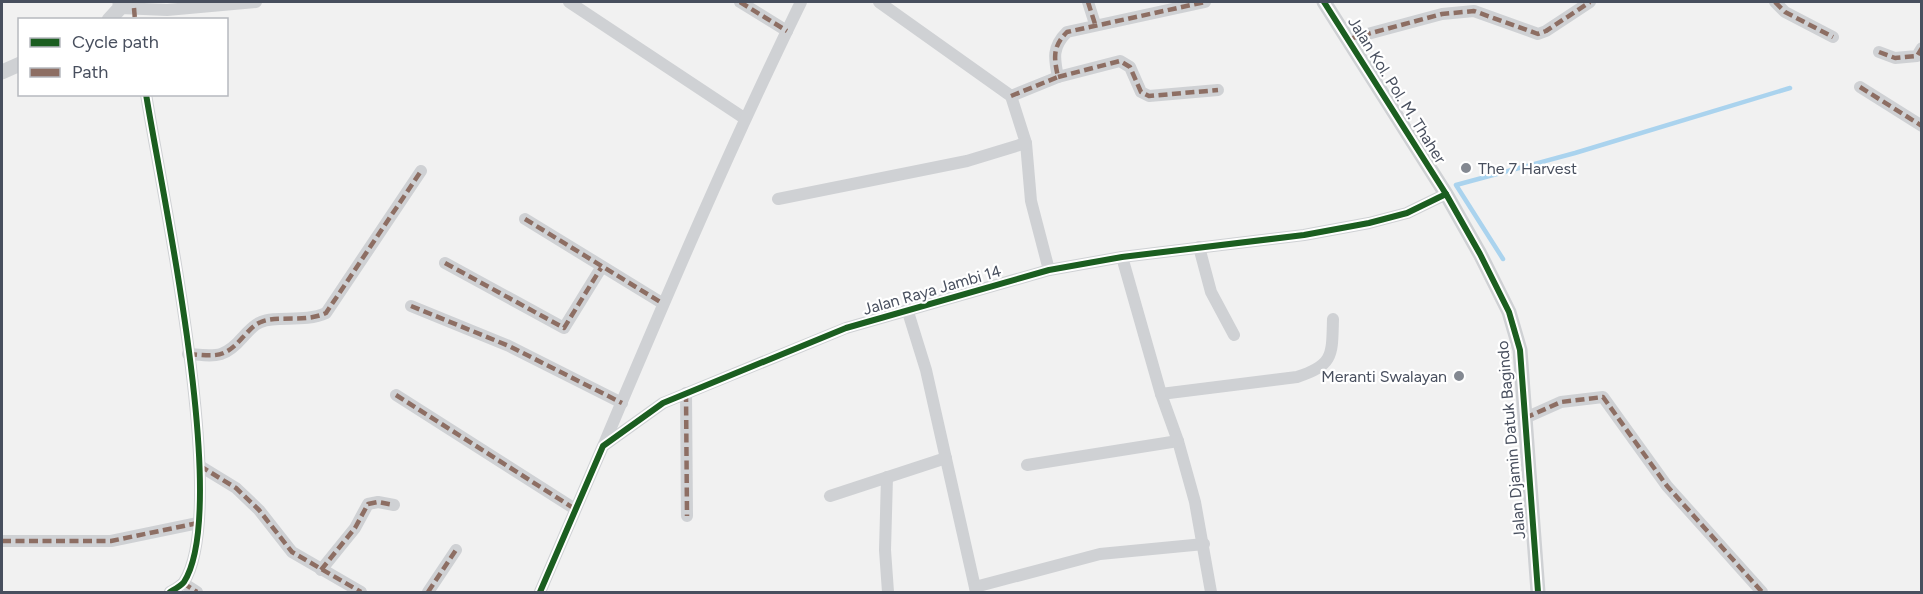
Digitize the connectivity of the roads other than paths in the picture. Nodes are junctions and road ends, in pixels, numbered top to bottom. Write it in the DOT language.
graph roads {
  1 [pos="256,2"];
  2 [pos="569,2"];
  3 [pos="740,2"];
  4 [pos="801,2"];
  5 [pos="879,2"];
  6 [pos="1088,2"];
  7 [pos="1205,2"];
  8 [pos="1324,2"];
  9 [pos="1590,2"];
  10 [pos="1775,2"];
  11 [pos="127,9"];
  12 [pos="112,18"];
  13 [pos="1095,24"];
  14 [pos="787,31"];
  15 [pos="1833,37"];
  16 [pos="1349,39"];
  17 [pos="1922,48"];
  18 [pos="1879,52"];
  19 [pos="18,65"];
  20 [pos="2,72"];
  21 [pos="1058,77"];
  22 [pos="1860,87"];
  23 [pos="1218,90"];
  24 [pos="147,96"];
  25 [pos="1011,96"];
  26 [pos="744,118"];
  27 [pos="1922,126"];
  28 [pos="1026,142"];
  29 [pos="421,171"];
  30 [pos="1446,194"];
  31 [pos="778,199"];
  32 [pos="525,219"];
  33 [pos="1200,247"];
  34 [pos="1122,257"];
  35 [pos="445,263"];
  36 [pos="601,268"];
  37 [pos="1049,270"];
  38 [pos="663,303"];
  39 [pos="411,306"];
  40 [pos="908,312"];
  41 [pos="1333,319"];
  42 [pos="1234,335"];
  43 [pos="188,354"];
  44 [pos="686,393"];
  45 [pos="1161,394"];
  46 [pos="396,395"];
  47 [pos="622,403"];
  48 [pos="1525,418"];
  49 [pos="1178,441"];
  50 [pos="603,446"];
  51 [pos="946,458"];
  52 [pos="1027,465"];
  53 [pos="200,466"];
  54 [pos="887,477"];
  55 [pos="830,496"];
  56 [pos="394,505"];
  57 [pos="575,508"];
  58 [pos="687,516"];
  59 [pos="198,523"];
  60 [pos="2,541"];
  61 [pos="1204,544"];
  62 [pos="456,550"];
  63 [pos="321,570"];
  64 [pos="183,583"];
  65 [pos="976,590"];
  66 [pos="170,592"];
  67 [pos="196,592"];
  68 [pos="361,592"];
  69 [pos="428,592"];
  70 [pos="540,592"];
  71 [pos="888,592"];
  72 [pos="1211,592"];
  73 [pos="1538,592"];
  74 [pos="1762,592"];
  1 -- 11 [label="street"];
  2 -- 26 [label="street"];
  3 -- 14 [label="street"];
  4 -- 14 [label="street"];
  5 -- 25 [label="street"];
  6 -- 13 [label="street"];
  7 -- 13 [label="street"];
  8 -- 16 [label="street, Jalan Kol. Pol. M. Thaher"];
  9 -- 16 [label="street"];
  10 -- 15 [label="street"];
  11 -- 12 [label="street"];
  13 -- 21 [label="street"];
  14 -- 26 [label="street"];
  16 -- 30 [label="street, Jalan Kol. Pol. M. Thaher"];
  17 -- 18 [label="street"];
  19 -- 20 [label="street"];
  21 -- 23 [label="street"];
  21 -- 25 [label="street"];
  22 -- 27 [label="street"];
  24 -- 43 [label="street"];
  25 -- 28 [label="street"];
  26 -- 38 [label="street"];
  28 -- 31 [label="street"];
  28 -- 37 [label="street"];
  29 -- 43 [label="street"];
  30 -- 33 [label="street, Jalan Raya Jambi 14"];
  30 -- 48 [label="street, Jalan Djamin Datuk Bagindo"];
  32 -- 36 [label="street"];
  33 -- 34 [label="street, Jalan Raya Jambi 14"];
  33 -- 42 [label="street"];
  34 -- 37 [label="street, Jalan Raya Jambi 14"];
  34 -- 45 [label="street"];
  35 -- 36 [label="street"];
  36 -- 38 [label="street"];
  37 -- 40 [label="street, Jalan Raya Jambi 14"];
  38 -- 47 [label="street"];
  39 -- 47 [label="street"];
  40 -- 44 [label="street, Jalan Raya Jambi 14"];
  40 -- 51 [label="street"];
  41 -- 45 [label="street"];
  43 -- 53 [label="street"];
  44 -- 50 [label="street, Jalan Raya Jambi 14"];
  44 -- 58 [label="street"];
  45 -- 49 [label="street"];
  46 -- 57 [label="street"];
  47 -- 50 [label="street"];
  48 -- 73 [label="street, Jalan Djamin Datuk Bagindo"];
  48 -- 74 [label="street"];
  49 -- 52 [label="street"];
  49 -- 61 [label="street"];
  50 -- 57 [label="street"];
  51 -- 54 [label="street"];
  51 -- 65 [label="street"];
  53 -- 59 [label="street"];
  53 -- 63 [label="street"];
  54 -- 55 [label="street"];
  54 -- 71 [label="street"];
  56 -- 63 [label="street"];
  57 -- 70 [label="street"];
  59 -- 60 [label="street"];
  59 -- 64 [label="street"];
  61 -- 65 [label="street"];
  61 -- 72 [label="street"];
  62 -- 69 [label="street"];
  63 -- 68 [label="street"];
  64 -- 66 [label="street"];
  64 -- 67 [label="street"];
}
